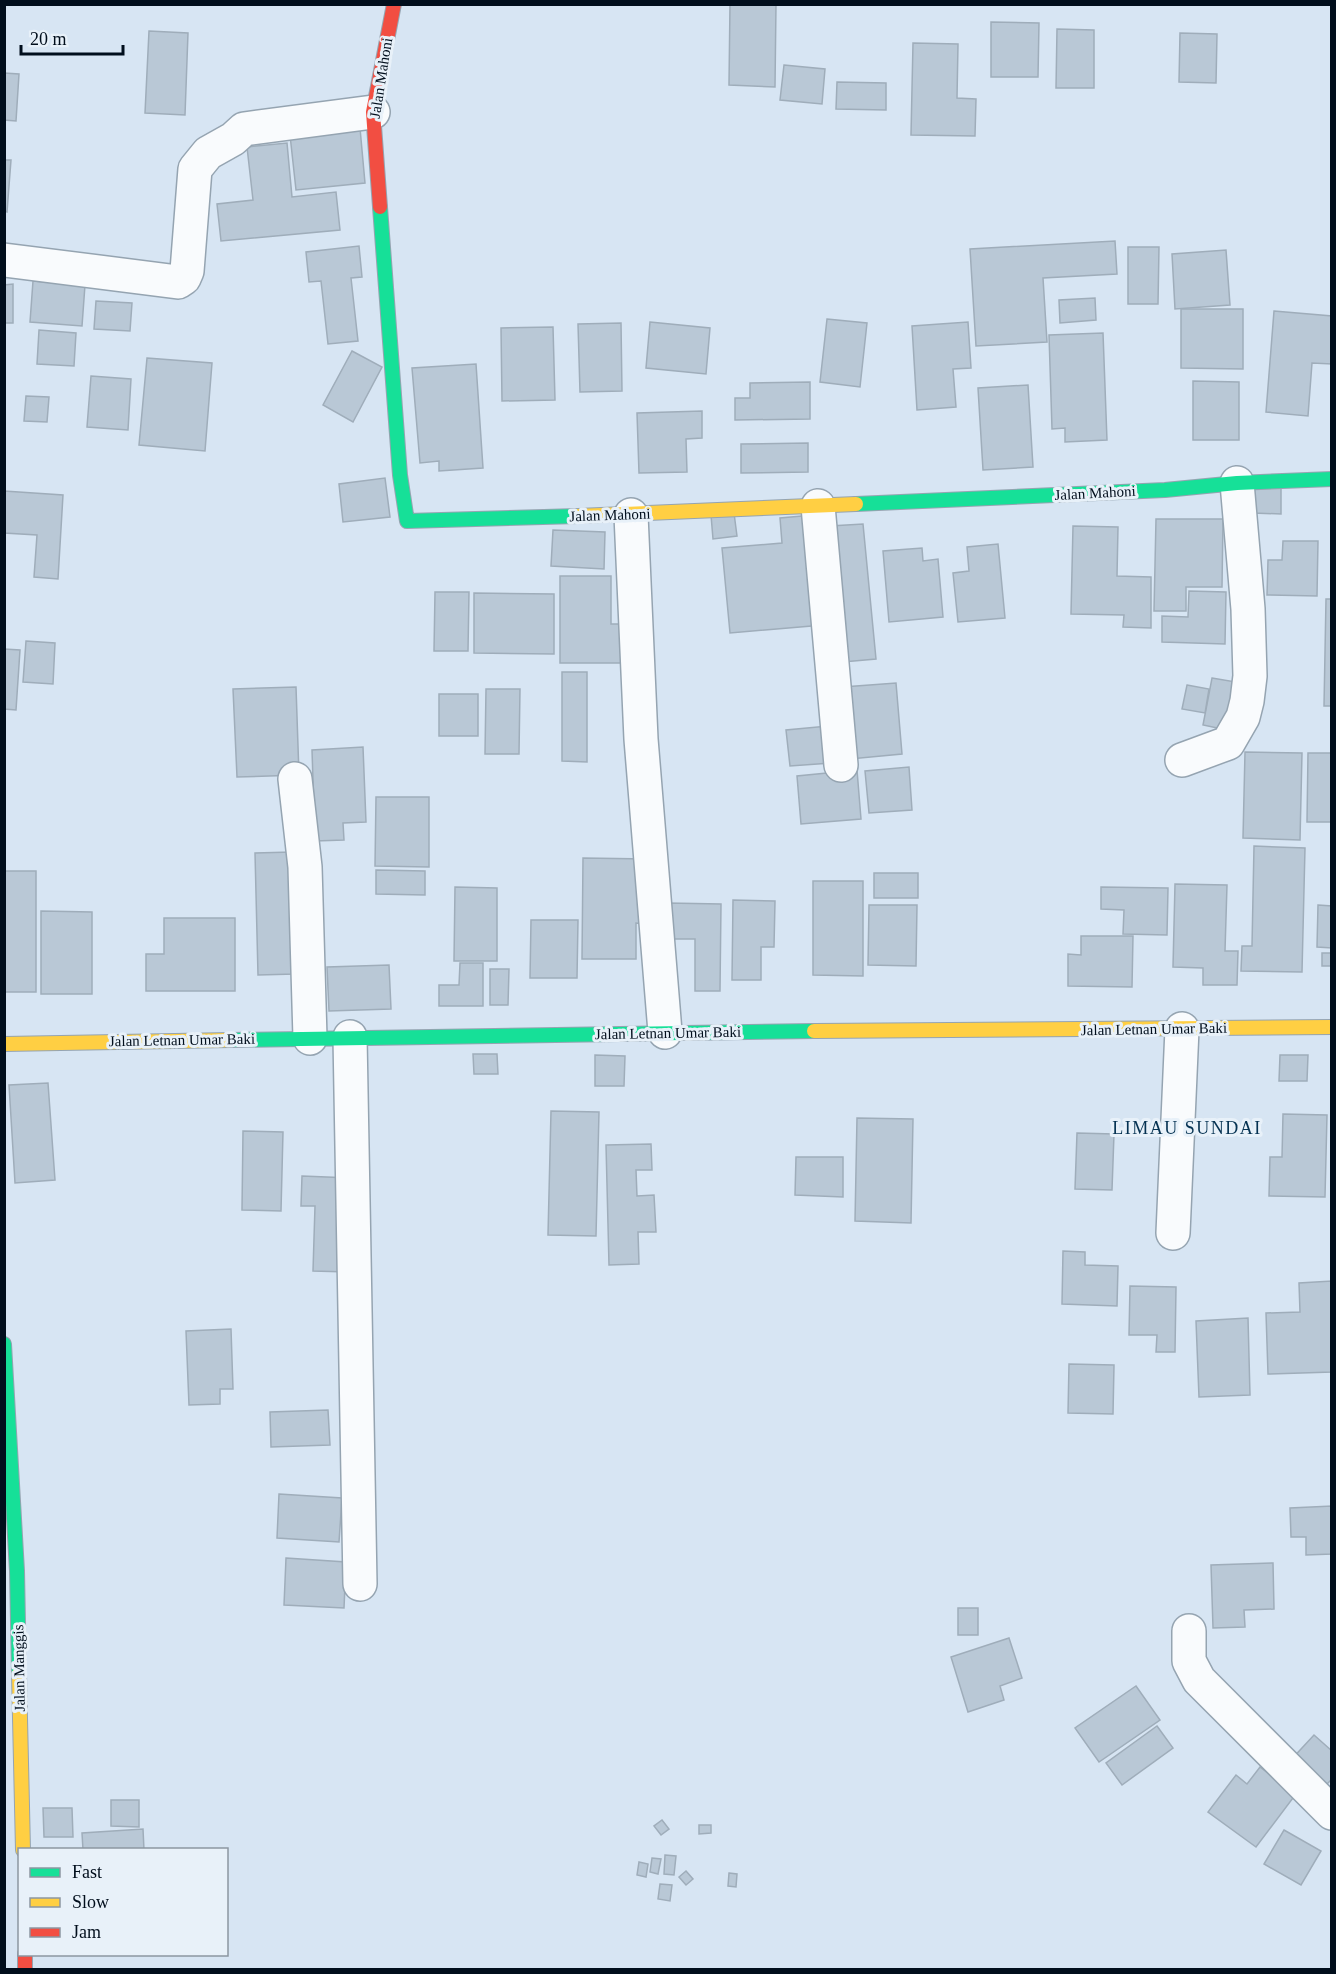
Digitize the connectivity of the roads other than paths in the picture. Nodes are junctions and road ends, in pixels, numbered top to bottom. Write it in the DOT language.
graph roads {
  1 [pos="394,4"];
  2 [pos="373,112"];
  3 [pos="4,260"];
  4 [pos="1332,478"];
  5 [pos="1237,483"];
  6 [pos="818,506"];
  7 [pos="631,515"];
  8 [pos="1182,760"];
  9 [pos="841,765"];
  10 [pos="295,779"];
  11 [pos="1332,1027"];
  12 [pos="1182,1029"];
  13 [pos="665,1032"];
  14 [pos="350,1037"];
  15 [pos="310,1038"];
  16 [pos="4,1044"];
  17 [pos="1173,1233"];
  18 [pos="4,1344"];
  19 [pos="360,1584"];
  20 [pos="1189,1630"];
  21 [pos="1332,1813"];
  22 [pos="23,1848"];
  1 -- 2 [label="street, Jalan Mahoni"];
  2 -- 3 [label="street"];
  2 -- 7 [label="street, Jalan Mahoni"];
  4 -- 5 [label="street, Jalan Mahoni"];
  5 -- 6 [label="street, Jalan Mahoni"];
  5 -- 8 [label="street"];
  6 -- 7 [label="street, Jalan Mahoni"];
  6 -- 9 [label="street"];
  7 -- 13 [label="street"];
  10 -- 15 [label="street"];
  11 -- 12 [label="street, Jalan Letnan Umar Baki"];
  12 -- 13 [label="street, Jalan Letnan Umar Baki"];
  12 -- 17 [label="street"];
  13 -- 14 [label="street, Jalan Letnan Umar Baki"];
  14 -- 15 [label="street, Jalan Letnan Umar Baki"];
  14 -- 19 [label="street"];
  15 -- 16 [label="street, Jalan Letnan Umar Baki"];
  18 -- 22 [label="street, Jalan Manggis"];
  20 -- 21 [label="street"];
}
